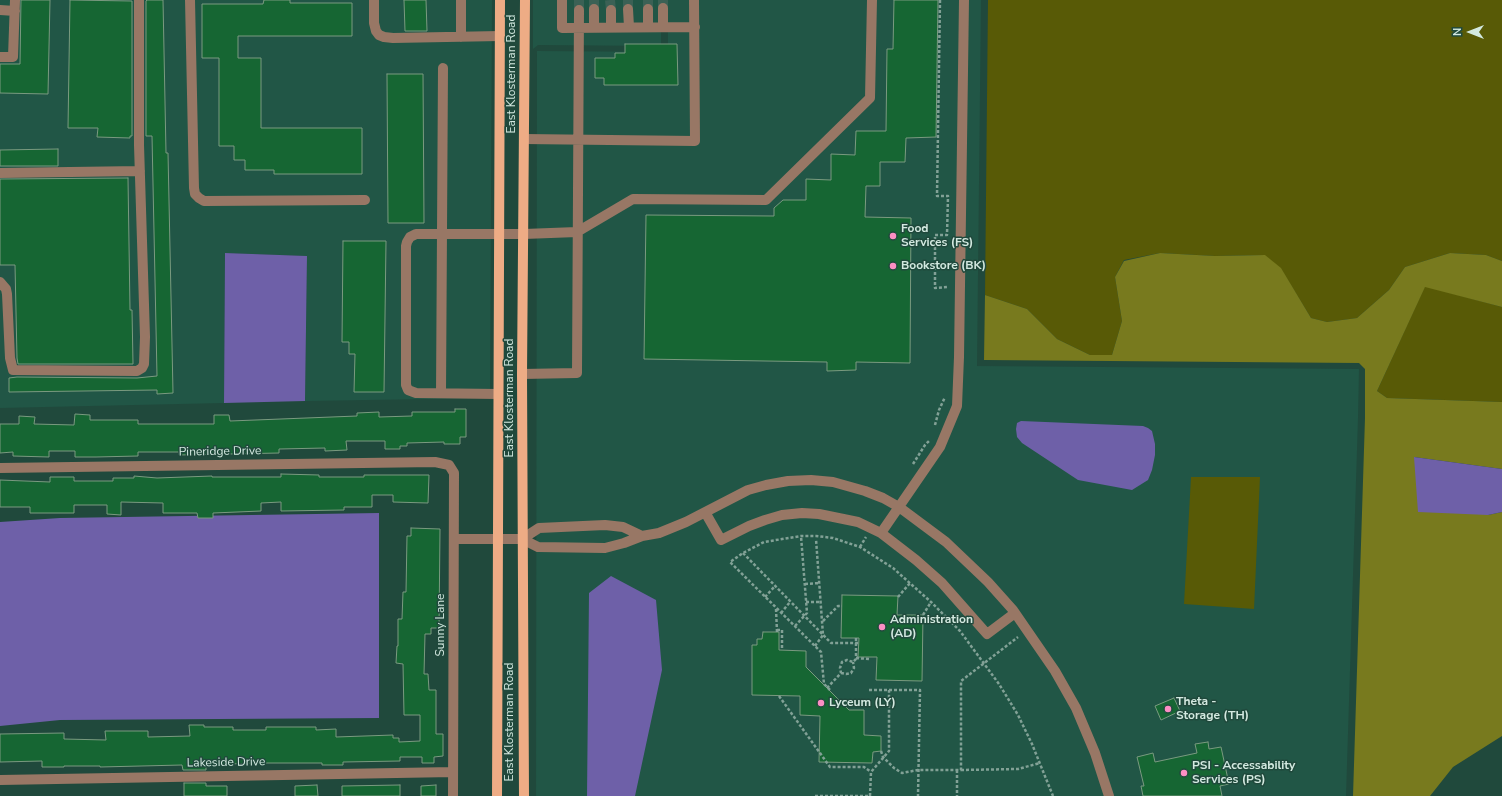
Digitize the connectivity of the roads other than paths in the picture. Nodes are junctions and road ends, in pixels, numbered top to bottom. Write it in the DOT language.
graph roads {
  1 [pos="15,0"];
  2 [pos="139,0"];
  3 [pos="190,0"];
  4 [pos="374,0"];
  5 [pos="461,0"];
  6 [pos="500,0"];
  7 [pos="525,0"];
  8 [pos="562,0"];
  9 [pos="694,0"];
  10 [pos="872,0"];
  11 [pos="964,0"];
  12 [pos="648,8"];
  13 [pos="664,8"];
  14 [pos="594,9"];
  15 [pos="628,9"];
  16 [pos="0,10"];
  17 [pos="579,10"];
  18 [pos="611,10"];
  19 [pos="15,11"];
  20 [pos="629,27"];
  21 [pos="648,27"];
  22 [pos="664,27"];
  23 [pos="695,27"];
  24 [pos="579,28"];
  25 [pos="594,28"];
  26 [pos="611,28"];
  27 [pos="500,36"];
  28 [pos="461,37"];
  29 [pos="0,57"];
  30 [pos="443,68"];
  31 [pos="524,139"];
  32 [pos="578,140"];
  33 [pos="140,171"];
  34 [pos="0,173"];
  35 [pos="365,200"];
  36 [pos="577,232"];
  37 [pos="443,234"];
  38 [pos="524,234"];
  39 [pos="498,235"];
  40 [pos="0,282"];
  41 [pos="522,374"];
  42 [pos="441,394"];
  43 [pos="498,394"];
  44 [pos="440,462"];
  45 [pos="0,468"];
  46 [pos="899,506"];
  47 [pos="705,512"];
  48 [pos="876,531"];
  49 [pos="642,536"];
  50 [pos="455,539"];
  51 [pos="497,539"];
  52 [pos="522,539"];
  53 [pos="1015,613"];
  54 [pos="453,772"];
  55 [pos="0,780"];
  56 [pos="453,796"];
  57 [pos="497,796"];
  58 [pos="524,796"];
  59 [pos="1109,796"];
  1 -- 19 [label="street"];
  2 -- 33 [label="street"];
  3 -- 35 [label="street"];
  4 -- 28 [label="street"];
  5 -- 28 [label="street"];
  6 -- 27 [label="main road, East Klosterman Road"];
  7 -- 31 [label="main road, East Klosterman Road"];
  8 -- 24 [label="street"];
  9 -- 23 [label="street"];
  10 -- 36 [label="street"];
  11 -- 46 [label="street"];
  12 -- 21 [label="street"];
  13 -- 22 [label="street"];
  14 -- 25 [label="street"];
  15 -- 20 [label="street"];
  16 -- 19 [label="street"];
  17 -- 24 [label="street"];
  18 -- 26 [label="street"];
  19 -- 29 [label="street"];
  20 -- 21 [label="street"];
  20 -- 26 [label="street"];
  21 -- 22 [label="street"];
  22 -- 23 [label="street"];
  23 -- 32 [label="street"];
  24 -- 25 [label="street"];
  24 -- 32 [label="street"];
  25 -- 26 [label="street"];
  27 -- 28 [label="street"];
  27 -- 39 [label="main road, East Klosterman Road"];
  30 -- 37 [label="street"];
  31 -- 32 [label="street"];
  31 -- 38 [label="main road, East Klosterman Road"];
  32 -- 36 [label="street"];
  33 -- 34 [label="street"];
  33 -- 40 [label="street"];
  36 -- 38 [label="street"];
  36 -- 41 [label="street"];
  37 -- 39 [label="street"];
  37 -- 42 [label="street"];
  37 -- 42 [label="street"];
  38 -- 39 [label="street"];
  38 -- 41 [label="main road, East Klosterman Road"];
  39 -- 43 [label="main road, East Klosterman Road"];
  41 -- 52 [label="main road, East Klosterman Road"];
  42 -- 43 [label="street"];
  43 -- 51 [label="main road, East Klosterman Road"];
  44 -- 45 [label="street, Pineridge Drive"];
  44 -- 50 [label="street, Sunny Lane"];
  46 -- 47 [label="street"];
  46 -- 48 [label="street"];
  46 -- 53 [label="street"];
  47 -- 48 [label="street"];
  47 -- 49 [label="street"];
  48 -- 53 [label="street"];
  49 -- 52 [label="street"];
  49 -- 52 [label="street"];
  50 -- 51 [label="street"];
  50 -- 54 [label="street, Sunny Lane"];
  51 -- 52 [label="street"];
  51 -- 57 [label="main road, East Klosterman Road"];
  52 -- 58 [label="main road, East Klosterman Road"];
  53 -- 59 [label="street"];
  54 -- 55 [label="street, Lakeside Drive"];
  54 -- 56 [label="street, Sunny Lane"];
}
